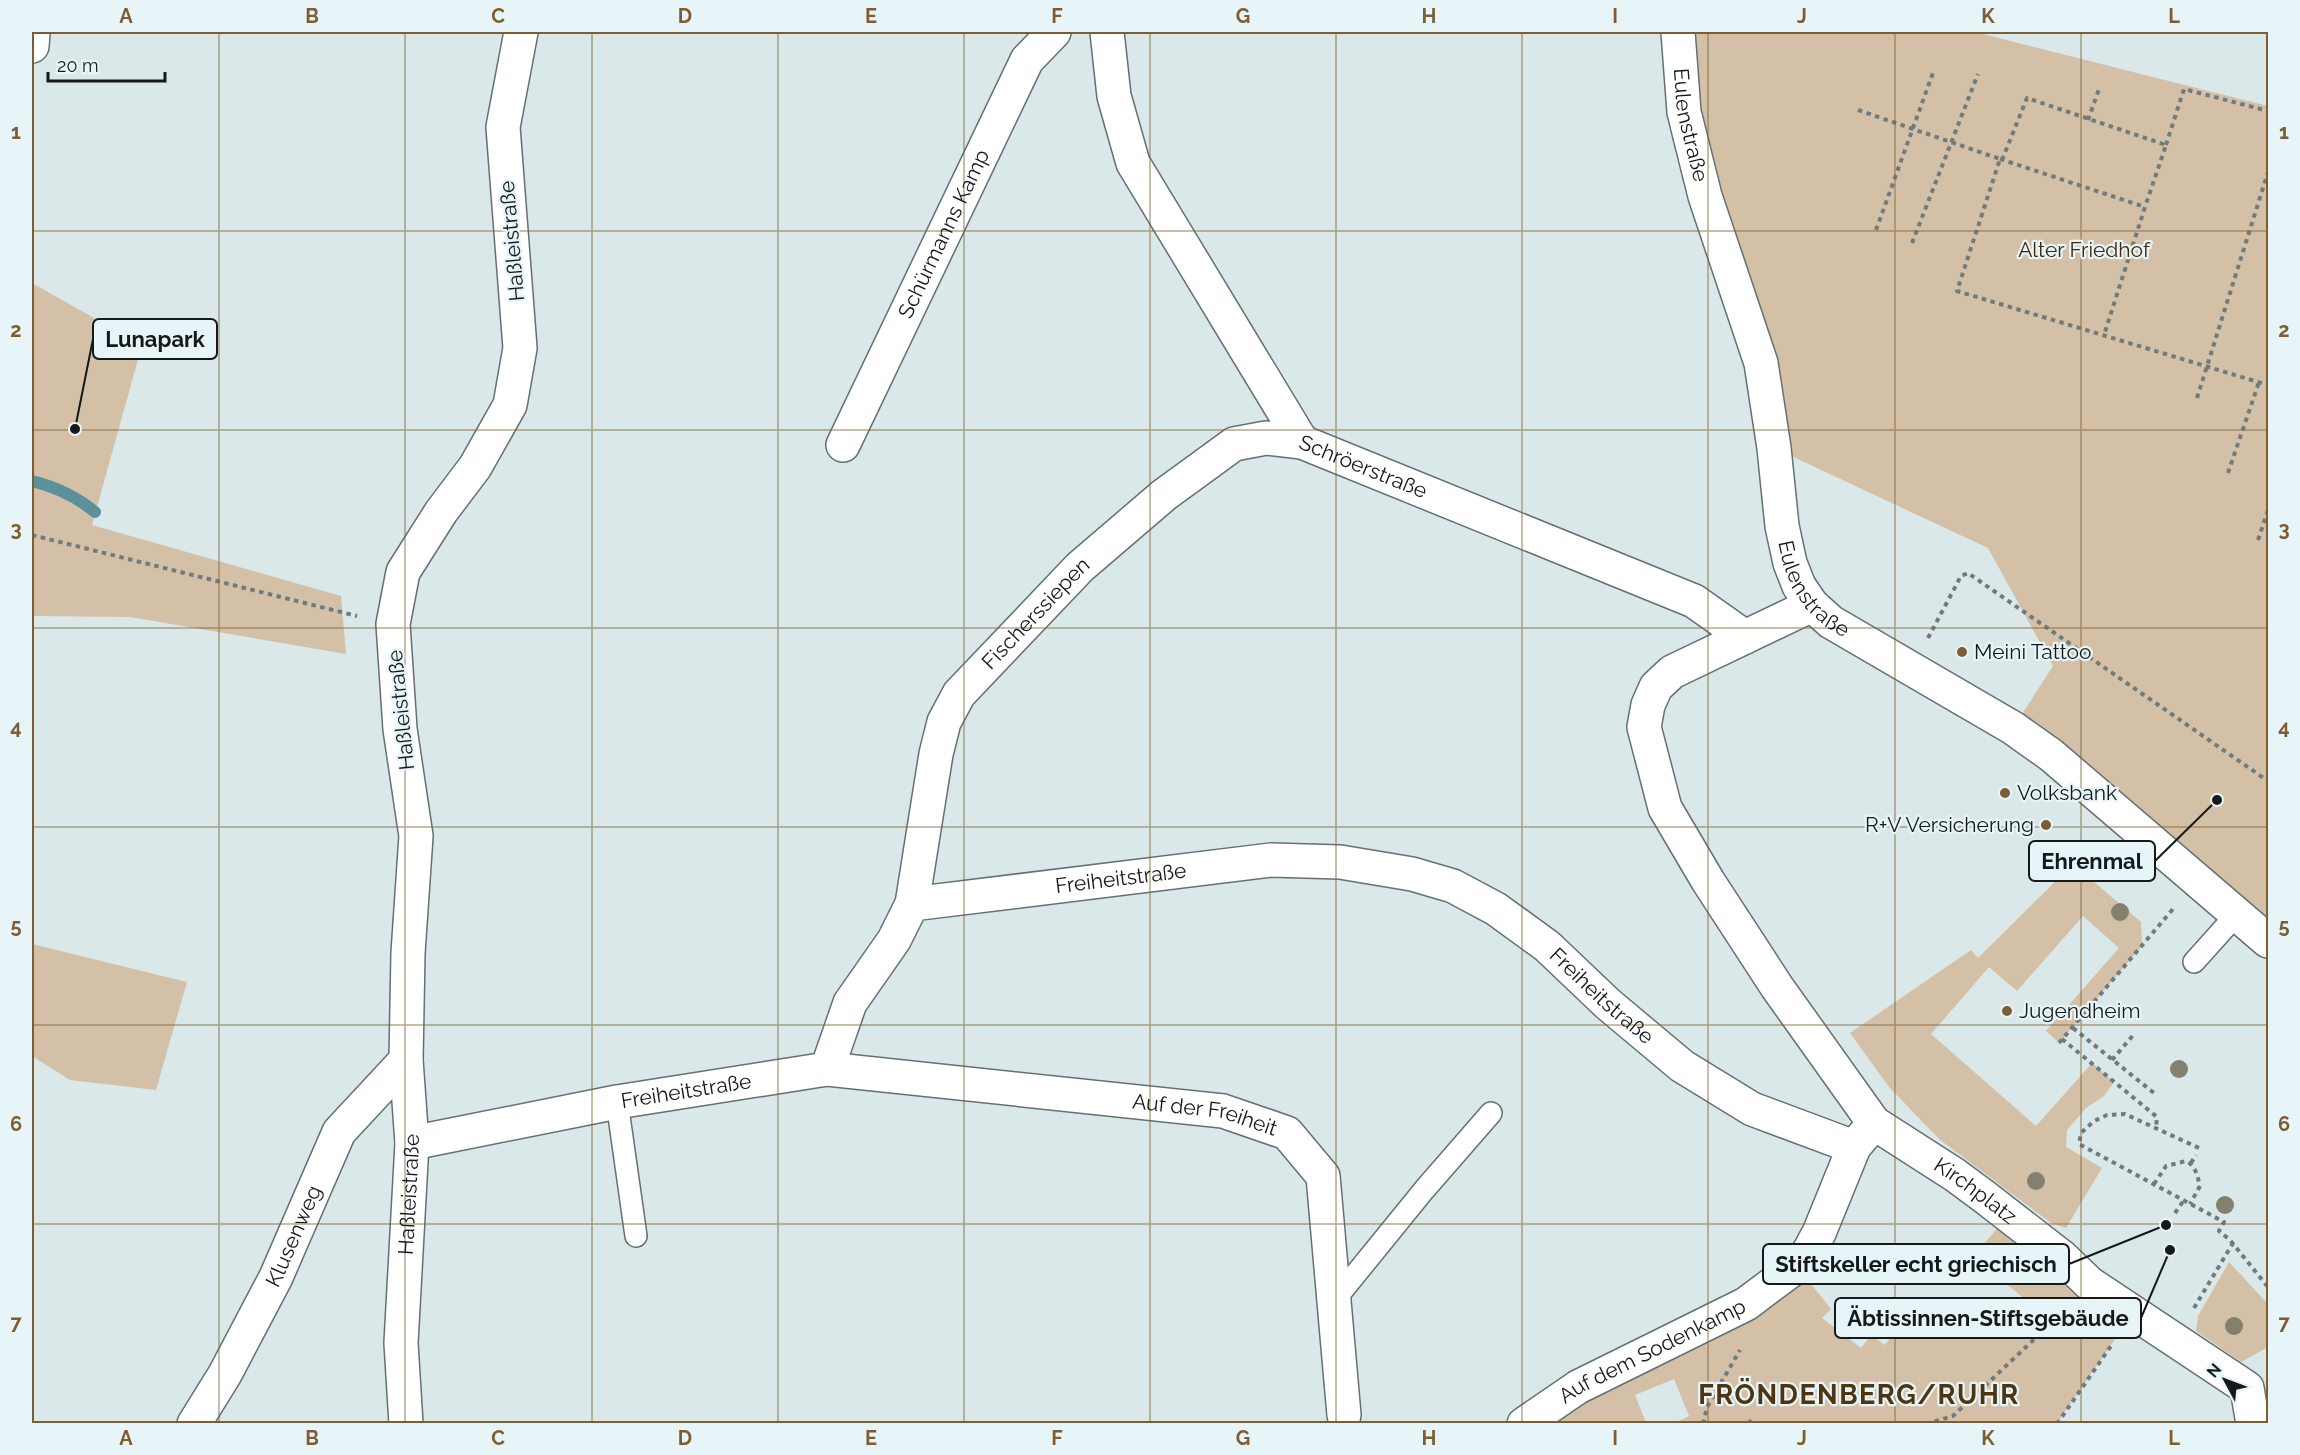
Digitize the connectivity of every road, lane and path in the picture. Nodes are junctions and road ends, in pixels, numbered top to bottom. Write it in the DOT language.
graph roads {
  1 [pos="33,32"];
  2 [pos="521,32"];
  3 [pos="1054,32"];
  4 [pos="1107,32"];
  5 [pos="1678,32"];
  6 [pos="32,46"];
  7 [pos="1934,70"];
  8 [pos="1978,74"];
  9 [pos="2098,89"];
  10 [pos="1858,110"];
  11 [pos="2268,111"];
  12 [pos="2088,120"];
  13 [pos="1913,129"];
  14 [pos="1952,143"];
  15 [pos="2166,145"];
  16 [pos="2001,160"];
  17 [pos="2268,172"];
  18 [pos="2145,207"];
  19 [pos="1876,230"];
  20 [pos="1912,243"];
  21 [pos="2104,334"];
  22 [pos="2206,366"];
  23 [pos="2259,382"];
  24 [pos="2268,385"];
  25 [pos="2198,398"];
  26 [pos="1302,442"];
  27 [pos="843,445"];
  28 [pos="2228,473"];
  29 [pos="2268,510"];
  30 [pos="32,535"];
  31 [pos="2258,540"];
  32 [pos="1812,605"];
  33 [pos="393,624"];
  34 [pos="1745,637"];
  35 [pos="1912,668"];
  36 [pos="2268,782"];
  37 [pos="2197,880"];
  38 [pos="912,904"];
  39 [pos="2237,914"];
  40 [pos="2268,941"];
  41 [pos="2194,963"];
  42 [pos="2073,1028"];
  43 [pos="2134,1033"];
  44 [pos="406,1060"];
  45 [pos="2112,1060"];
  46 [pos="827,1069"];
  47 [pos="2154,1094"];
  48 [pos="617,1102"];
  49 [pos="1491,1113"];
  50 [pos="2156,1128"];
  51 [pos="1864,1135"];
  52 [pos="412,1143"];
  53 [pos="2199,1148"];
  54 [pos="2196,1155"];
  55 [pos="2191,1163"];
  56 [pos="2154,1184"];
  57 [pos="2184,1200"];
  58 [pos="2190,1204"];
  59 [pos="2175,1213"];
  60 [pos="636,1236"];
  61 [pos="2233,1243"];
  62 [pos="2214,1272"];
  63 [pos="2268,1287"];
  64 [pos="1333,1302"];
  65 [pos="1746,1304"];
  66 [pos="2134,1312"];
  67 [pos="2053,1322"];
  68 [pos="2258,1385"];
  69 [pos="1344,1414"];
  70 [pos="194,1424"];
  71 [pos="406,1424"];
  72 [pos="1524,1424"];
  73 [pos="1703,1424"];
  74 [pos="1926,1424"];
  75 [pos="2057,1424"];
  76 [pos="2253,1424"];
  1 -- 6 [label="street"];
  2 -- 33 [label="street, Haßleistraße"];
  3 -- 27 [label="street, Schürmanns Kamp"];
  4 -- 26 [label="street, Schröerstraße"];
  5 -- 32 [label="street, Eulenstraße"];
  7 -- 13 [label="path"];
  8 -- 14 [label="path"];
  9 -- 12 [label="path"];
  10 -- 13 [label="path"];
  11 -- 15 [label="path"];
  12 -- 15 [label="path"];
  12 -- 16 [label="path"];
  13 -- 14 [label="path"];
  13 -- 19 [label="path"];
  14 -- 16 [label="path"];
  14 -- 20 [label="path"];
  15 -- 18 [label="path"];
  16 -- 18 [label="path"];
  16 -- 21 [label="path"];
  17 -- 22 [label="path"];
  18 -- 21 [label="path"];
  21 -- 22 [label="path"];
  22 -- 23 [label="path"];
  22 -- 25 [label="path"];
  23 -- 24 [label="path"];
  23 -- 28 [label="path"];
  26 -- 34 [label="street, Schröerstraße"];
  26 -- 38 [label="street, Fischerssiepen"];
  29 -- 31 [label="path"];
  30 -- 33 [label="path"];
  32 -- 34 [label="street"];
  32 -- 35 [label="street, Eulenstraße"];
  33 -- 44 [label="street, Haßleistraße"];
  34 -- 51 [label="street"];
  35 -- 36 [label="path"];
  35 -- 37 [label="street, Eulenstraße"];
  37 -- 39 [label="street, Eulenstraße"];
  37 -- 42 [label="path"];
  38 -- 46 [label="street"];
  38 -- 51 [label="street, Freiheitstraße"];
  39 -- 40 [label="street, Eulenstraße"];
  39 -- 41 [label="lane"];
  42 -- 45 [label="path"];
  42 -- 50 [label="path"];
  43 -- 45 [label="path"];
  44 -- 52 [label="street, Haßleistraße"];
  44 -- 70 [label="street, Klusenweg"];
  45 -- 47 [label="path"];
  46 -- 48 [label="street, Freiheitstraße"];
  46 -- 64 [label="street, Auf der Freiheit"];
  48 -- 52 [label="street, Freiheitstraße"];
  48 -- 60 [label="lane"];
  49 -- 64 [label="lane"];
  50 -- 53 [label="path"];
  50 -- 56 [label="path"];
  51 -- 65 [label="street, Auf dem Sodenkamp"];
  51 -- 66 [label="street, Kirchplatz"];
  52 -- 71 [label="street, Haßleistraße"];
  54 -- 55 [label="path"];
  55 -- 56 [label="path"];
  55 -- 58 [label="path"];
  56 -- 57 [label="path"];
  57 -- 58 [label="path"];
  57 -- 59 [label="path"];
  58 -- 61 [label="path"];
  61 -- 62 [label="path"];
  61 -- 63 [label="path"];
  64 -- 69 [label="street, Auf der Freiheit"];
  65 -- 72 [label="street, Auf dem Sodenkamp"];
  65 -- 73 [label="path"];
  66 -- 68 [label="street, Kirchplatz"];
  66 -- 75 [label="path"];
  67 -- 74 [label="path"];
  68 -- 76 [label="street, Kirchplatz"];
}
